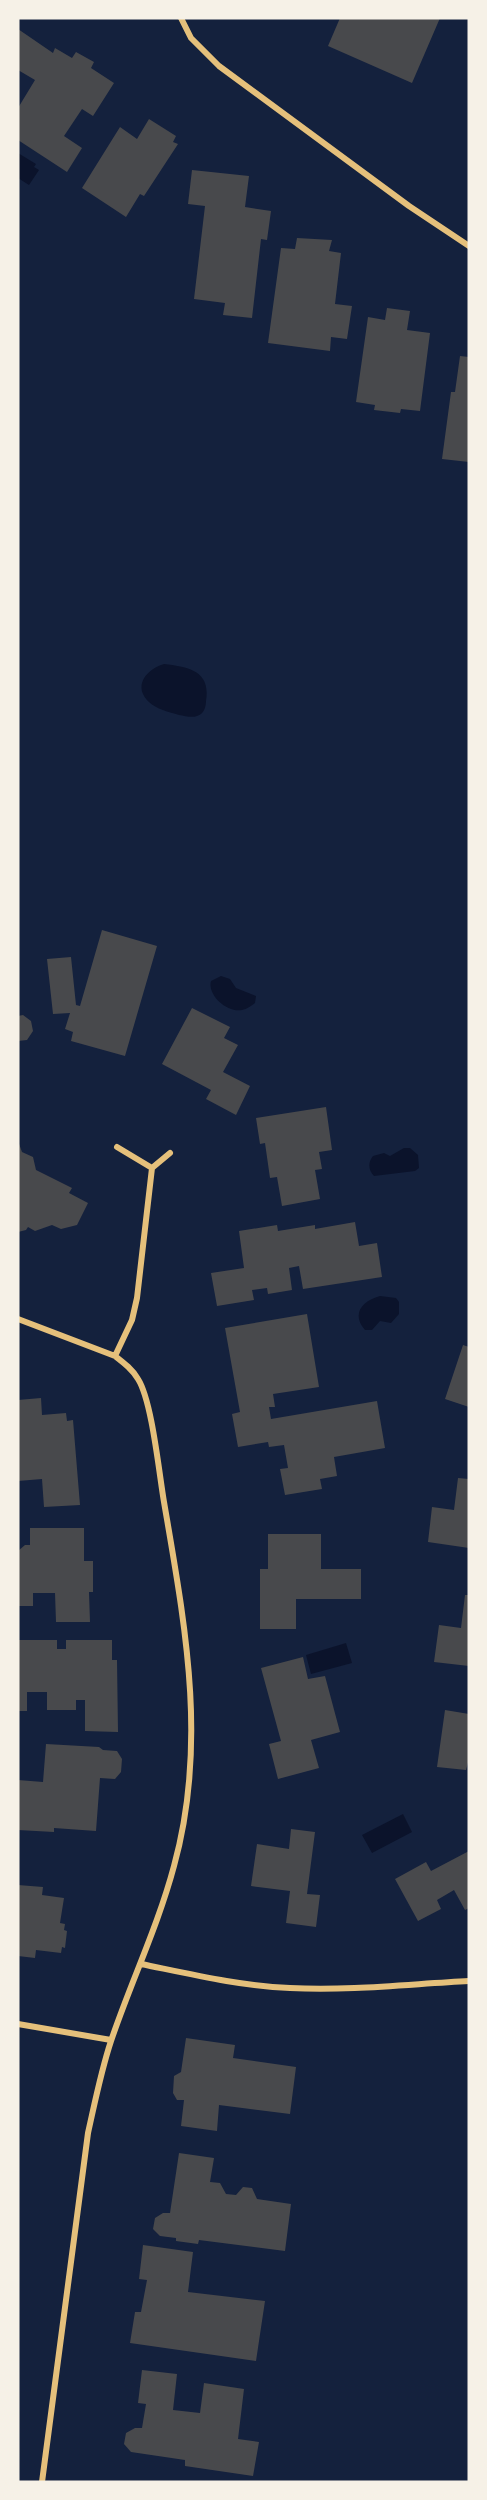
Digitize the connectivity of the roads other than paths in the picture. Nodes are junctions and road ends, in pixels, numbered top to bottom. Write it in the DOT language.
graph roads {
  1 [pos="181,18"];
  2 [pos="469,246"];
  3 [pos="117,1147"];
  4 [pos="170,1153"];
  5 [pos="152,1168"];
  6 [pos="18,1319"];
  7 [pos="115,1356"];
  8 [pos="141,1964"];
  9 [pos="469,1981"];
  10 [pos="18,2024"];
  11 [pos="111,2040"];
  12 [pos="42,2482"];
  1 -- 2 [label="street"];
  3 -- 5 [label="street"];
  4 -- 5 [label="street"];
  5 -- 7 [label="street"];
  6 -- 7 [label="street"];
  7 -- 8 [label="street"];
  8 -- 9 [label="street"];
  8 -- 11 [label="street"];
  10 -- 11 [label="street"];
  11 -- 12 [label="street"];
}
